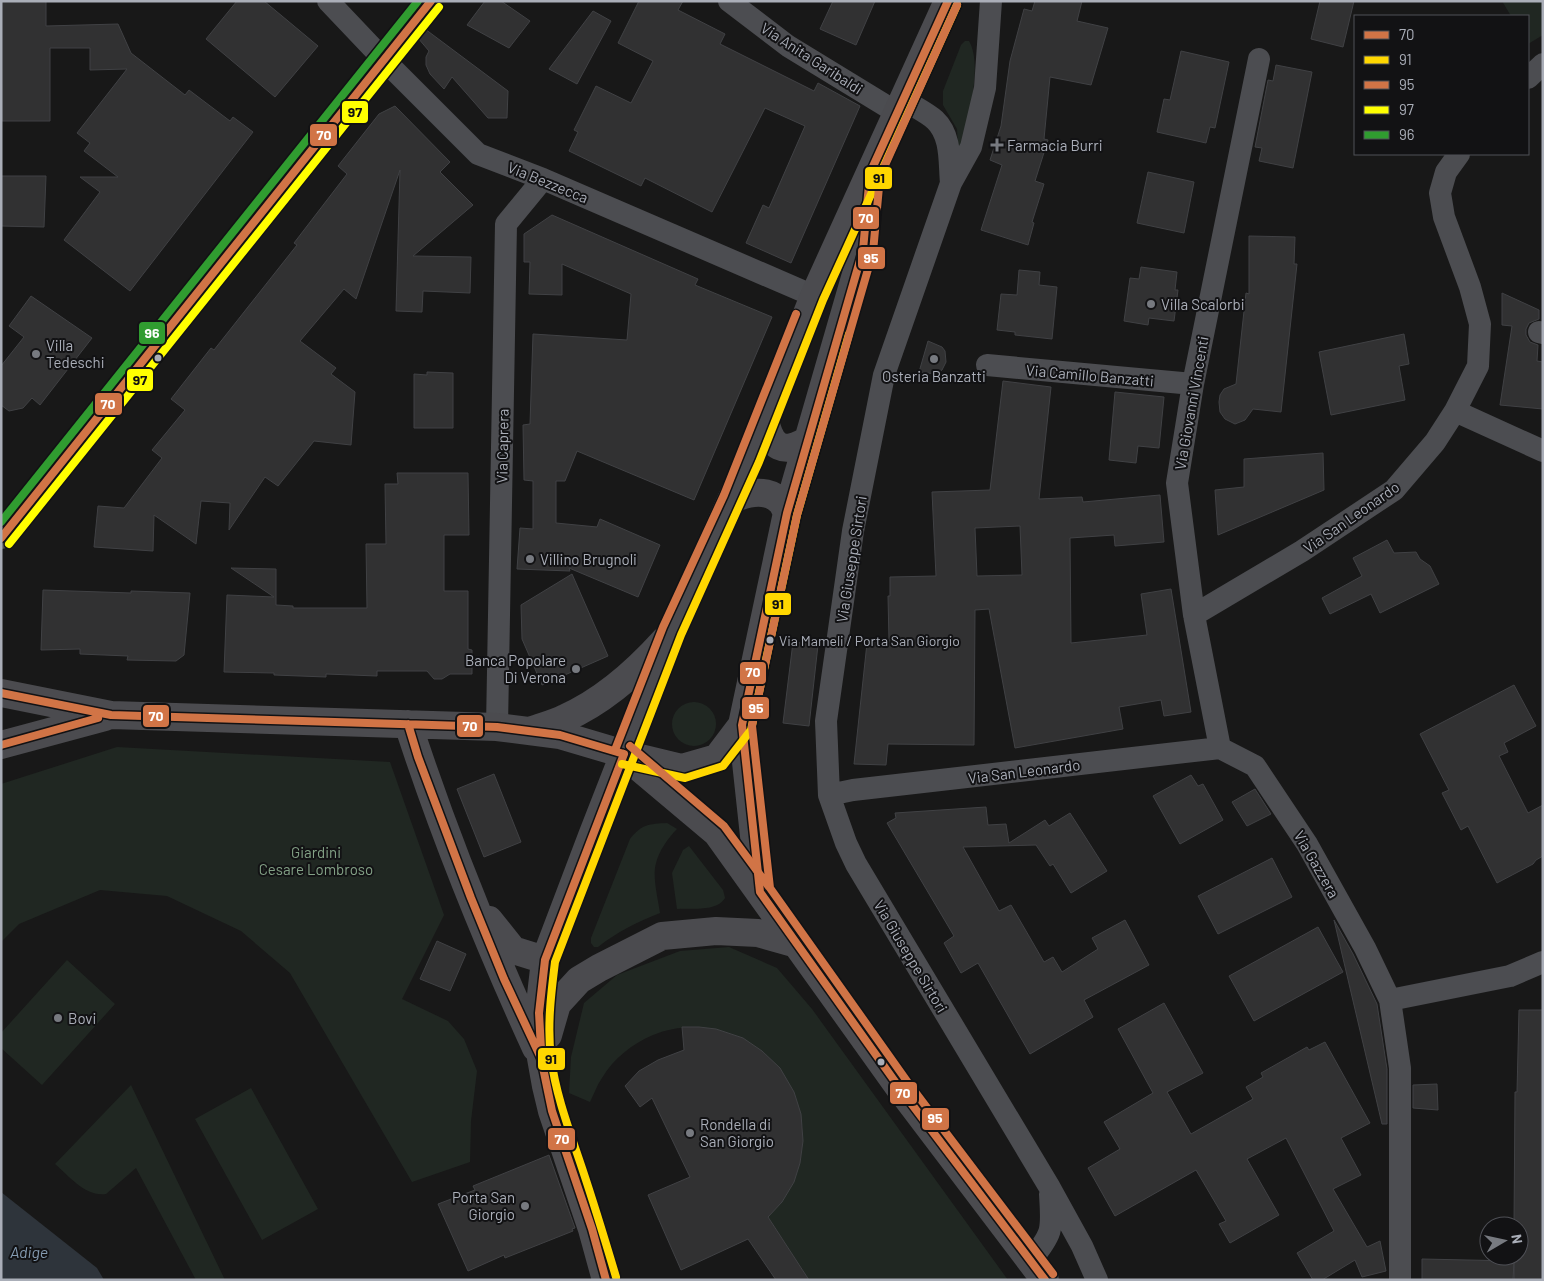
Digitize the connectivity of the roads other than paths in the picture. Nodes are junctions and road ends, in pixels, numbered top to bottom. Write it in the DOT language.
graph roads {
  1 [pos="328,1"];
  2 [pos="431,1"];
  3 [pos="729,1"];
  4 [pos="948,1"];
  5 [pos="991,1"];
  6 [pos="1259,59"];
  7 [pos="384,61"];
  8 [pos="1543,64"];
  9 [pos="1529,77"];
  10 [pos="899,106"];
  11 [pos="1458,155"];
  12 [pos="870,174"];
  13 [pos="543,179"];
  14 [pos="951,183"];
  15 [pos="814,296"];
  16 [pos="987,366"];
  17 [pos="1193,384"];
  18 [pos="1456,411"];
  19 [pos="765,420"];
  20 [pos="808,440"];
  21 [pos="1543,451"];
  22 [pos="733,500"];
  23 [pos="30,503"];
  24 [pos="1,512"];
  25 [pos="787,513"];
  26 [pos="1,538"];
  27 [pos="1194,615"];
  28 [pos="672,631"];
  29 [pos="1,693"];
  30 [pos="111,715"];
  31 [pos="408,724"];
  32 [pos="742,725"];
  33 [pos="497,727"];
  34 [pos="529,731"];
  35 [pos="1,745"];
  36 [pos="1220,748"];
  37 [pos="624,754"];
  38 [pos="829,795"];
  39 [pos="760,892"];
  40 [pos="471,898"];
  41 [pos="797,944"];
  42 [pos="545,960"];
  43 [pos="1543,962"];
  44 [pos="1390,1000"];
  45 [pos="541,1058"];
  46 [pos="1050,1188"];
  47 [pos="1038,1270"];
  48 [pos="606,1280"];
  49 [pos="1097,1280"];
  50 [pos="1400,1280"];
  1 -- 7 [label="street, Via Bezzecca"];
  2 -- 7 [label="street"];
  3 -- 10 [label="street, Via Anita Garibaldi"];
  4 -- 10 [label="street"];
  5 -- 14 [label="street, Via Giuseppe Sirtori"];
  6 -- 17 [label="street, Via Giovanni Vincenti"];
  7 -- 13 [label="street, Via Bezzecca"];
  7 -- 23 [label="street"];
  8 -- 9 [label="street"];
  10 -- 12 [label="street"];
  10 -- 14 [label="street, Via Giuseppe Sirtori"];
  11 -- 18 [label="street, Via San Leonardo"];
  12 -- 15 [label="street"];
  12 -- 20 [label="street"];
  13 -- 15 [label="street, Via Bezzecca"];
  13 -- 33 [label="street, Via Caprera"];
  14 -- 38 [label="street, Via Giuseppe Sirtori"];
  15 -- 19 [label="street"];
  16 -- 17 [label="street, Via Camillo Banzatti"];
  17 -- 27 [label="street, Via Giovanni Vincenti"];
  18 -- 21 [label="street"];
  18 -- 27 [label="street, Via San Leonardo"];
  19 -- 20 [label="street"];
  19 -- 22 [label="street"];
  20 -- 25 [label="street"];
  22 -- 25 [label="street"];
  22 -- 28 [label="street"];
  23 -- 24 [label="street"];
  23 -- 26 [label="street"];
  25 -- 32 [label="street"];
  27 -- 36 [label="street, Via Giovanni Vincenti"];
  28 -- 34 [label="street"];
  28 -- 37 [label="street"];
  29 -- 30 [label="street"];
  30 -- 31 [label="street"];
  30 -- 35 [label="street"];
  31 -- 33 [label="street"];
  31 -- 40 [label="street"];
  32 -- 37 [label="street"];
  32 -- 39 [label="street"];
  33 -- 34 [label="street"];
  34 -- 37 [label="street"];
  36 -- 38 [label="street, Via San Leonardo"];
  36 -- 44 [label="street, Via Gazzera"];
  37 -- 39 [label="street"];
  37 -- 42 [label="street"];
  38 -- 46 [label="street, Via Giuseppe Sirtori"];
  39 -- 41 [label="street"];
  40 -- 42 [label="street"];
  40 -- 45 [label="street"];
  41 -- 45 [label="street"];
  41 -- 47 [label="street"];
  42 -- 45 [label="street"];
  43 -- 44 [label="street"];
  44 -- 50 [label="street, Via Gazzera"];
  45 -- 48 [label="street"];
  46 -- 47 [label="street, Via Giuseppe Sirtori"];
  46 -- 49 [label="street, Via Giuseppe Sirtori"];
}
